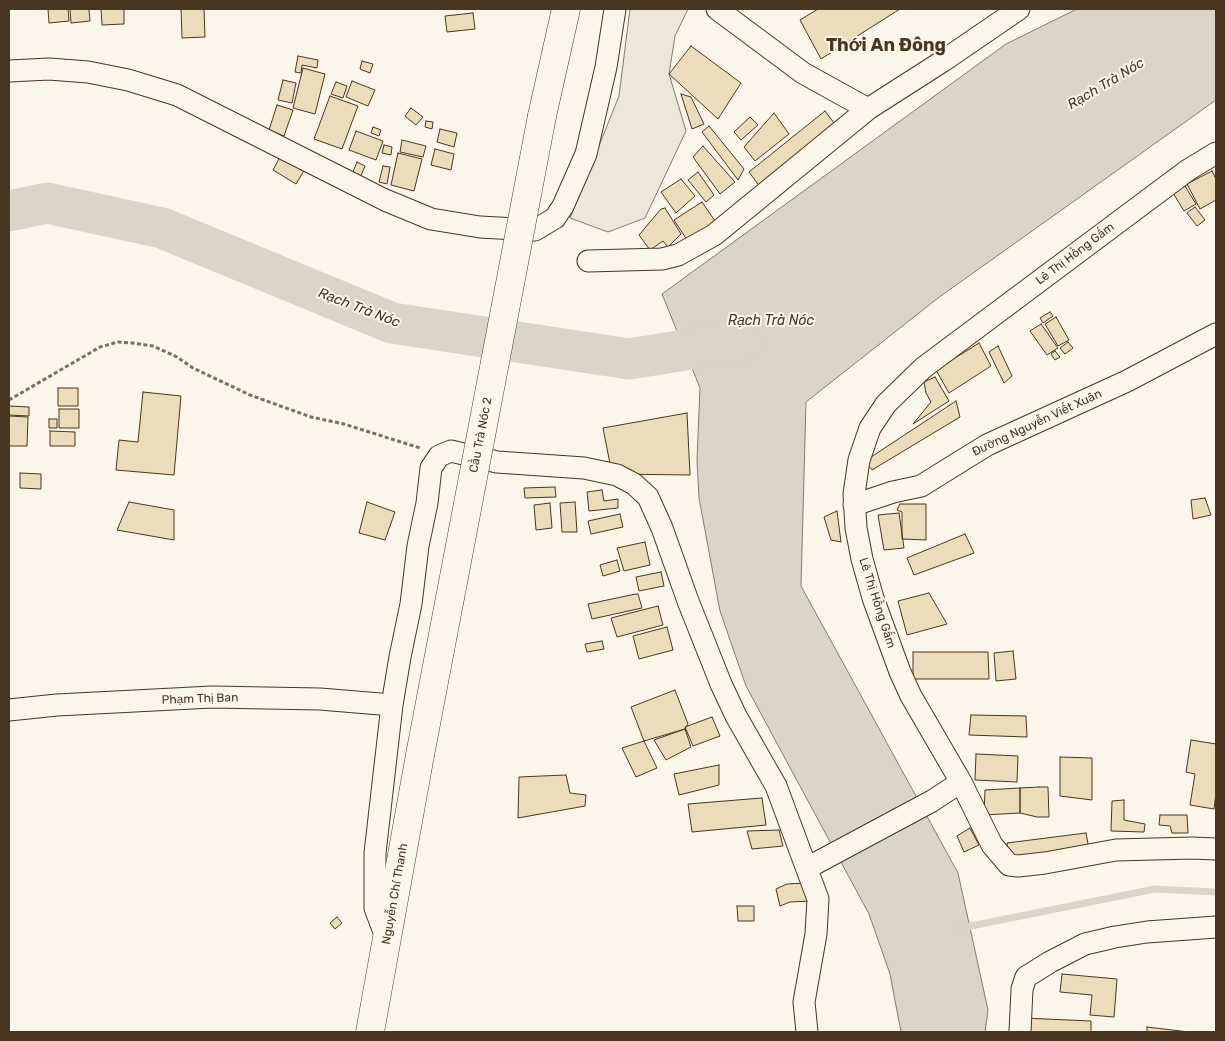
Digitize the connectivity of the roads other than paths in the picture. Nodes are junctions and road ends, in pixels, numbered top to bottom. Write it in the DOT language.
graph roads {
  1 [pos="566,9"];
  2 [pos="615,9"];
  3 [pos="717,9"];
  4 [pos="1020,9"];
  5 [pos="9,71"];
  6 [pos="868,109"];
  7 [pos="1216,153"];
  8 [pos="588,262"];
  9 [pos="1216,334"];
  10 [pos="854,505"];
  11 [pos="392,706"];
  12 [pos="9,710"];
  13 [pos="420,755"];
  14 [pos="961,782"];
  15 [pos="1216,849"];
  16 [pos="807,868"];
  17 [pos="1216,927"];
  18 [pos="387,940"];
  19 [pos="370,1032"];
  20 [pos="807,1032"];
  21 [pos="1020,1032"];
  1 -- 13 [label="main road, Cầu Trà Nóc 2, bridge"];
  2 -- 5 [label="street"];
  3 -- 6 [label="street"];
  4 -- 6 [label="street"];
  6 -- 8 [label="street"];
  7 -- 10 [label="street, Lê Thị Hồng Gấm"];
  9 -- 10 [label="street, Đường Nguyễn Viết Xuân"];
  10 -- 14 [label="street, Lê Thị Hồng Gấm"];
  11 -- 12 [label="street, Phạm Thị Ban"];
  11 -- 16 [label="street"];
  11 -- 18 [label="street"];
  13 -- 18 [label="main road, Nguyễn Chí Thanh"];
  14 -- 15 [label="street, Lê Thị Hồng Gấm"];
  14 -- 16 [label="street"];
  16 -- 20 [label="street"];
  17 -- 21 [label="street"];
  18 -- 19 [label="main road, Nguyễn Chí Thanh"];
}
